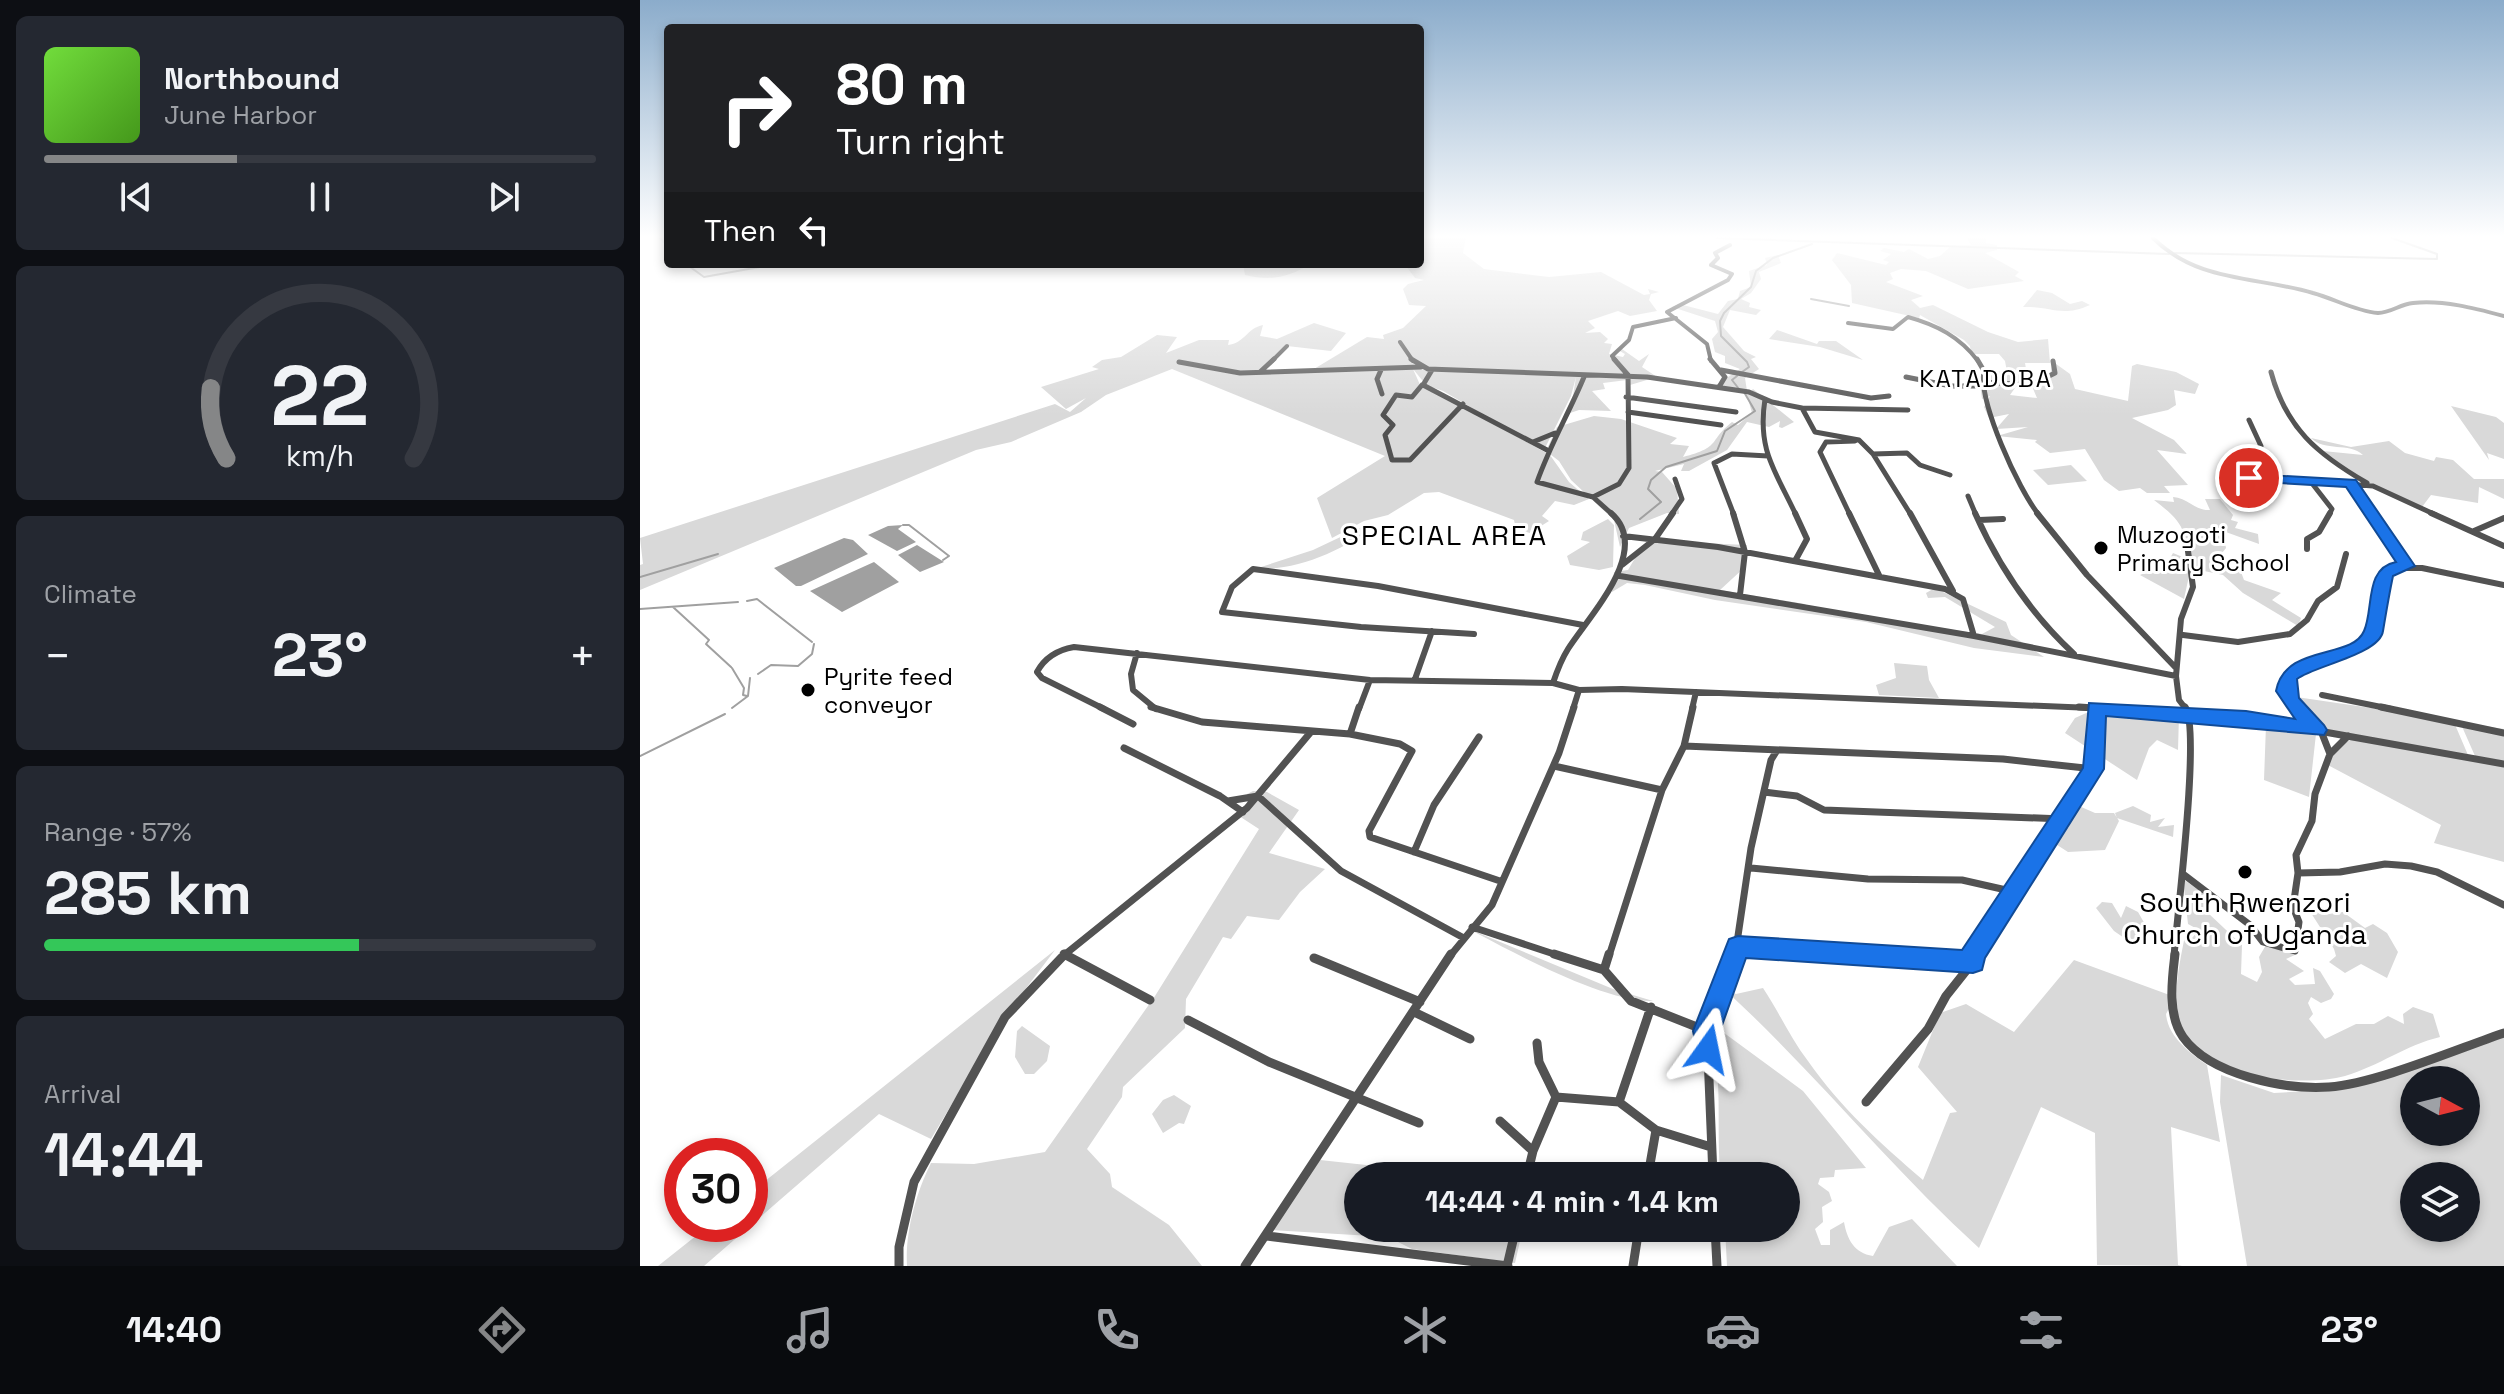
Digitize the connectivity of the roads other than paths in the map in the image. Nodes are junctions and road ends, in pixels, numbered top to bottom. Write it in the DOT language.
graph roads {
  1 [pos="1700,297"];
  2 [pos="2324,297"];
  3 [pos="2504,316"];
  4 [pos="1676,318"];
  5 [pos="1848,323"];
  6 [pos="1400,342"];
  7 [pos="1287,346"];
  8 [pos="2053,361"];
  9 [pos="1179,362"];
  10 [pos="1421,367"];
  11 [pos="1433,369"];
  12 [pos="1381,370"];
  13 [pos="1721,370"];
  14 [pos="1260,372"];
  15 [pos="2271,372"];
  16 [pos="1628,375"];
  17 [pos="1584,377"];
  18 [pos="1906,377"];
  19 [pos="1982,384"];
  20 [pos="1422,385"];
  21 [pos="1719,387"];
  22 [pos="1382,394"];
  23 [pos="1889,396"];
  24 [pos="1626,397"];
  25 [pos="1765,399"];
  26 [pos="1463,404"];
  27 [pos="1802,408"];
  28 [pos="1908,410"];
  29 [pos="1628,412"];
  30 [pos="1736,412"];
  31 [pos="2249,420"];
  32 [pos="1721,425"];
  33 [pos="1555,433"];
  34 [pos="1859,440"];
  35 [pos="1533,442"];
  36 [pos="1547,450"];
  37 [pos="1873,454"];
  38 [pos="1768,456"];
  39 [pos="1950,475"];
  40 [pos="2354,475"];
  41 [pos="1675,479"];
  42 [pos="2311,482"];
  43 [pos="2354,483"];
  44 [pos="2373,486"];
  45 [pos="1968,496"];
  46 [pos="1593,497"];
  47 [pos="2504,518"];
  48 [pos="2003,519"];
  49 [pos="1979,520"];
  50 [pos="2473,531"];
  51 [pos="1623,536"];
  52 [pos="1655,539"];
  53 [pos="2187,544"];
  54 [pos="2504,546"];
  55 [pos="2307,549"];
  56 [pos="1745,552"];
  57 [pos="2346,554"];
  58 [pos="1795,561"];
  59 [pos="1621,565"];
  60 [pos="2406,566"];
  61 [pos="1879,575"];
  62 [pos="1620,576"];
  63 [pos="2504,585"];
  64 [pos="1953,591"];
  65 [pos="1740,595"];
  66 [pos="1583,625"];
  67 [pos="1432,631"];
  68 [pos="1474,634"];
  69 [pos="2183,635"];
  70 [pos="1974,636"];
  71 [pos="1137,653"];
  72 [pos="2076,655"];
  73 [pos="2176,672"];
  74 [pos="1415,679"];
  75 [pos="1370,680"];
  76 [pos="1553,683"];
  77 [pos="1579,690"];
  78 [pos="1696,692"];
  79 [pos="2322,695"];
  80 [pos="2096,708"];
  81 [pos="2191,715"];
  82 [pos="1133,724"];
  83 [pos="2319,730"];
  84 [pos="1310,733"];
  85 [pos="2504,733"];
  86 [pos="1350,734"];
  87 [pos="2348,736"];
  88 [pos="1479,737"];
  89 [pos="1684,746"];
  90 [pos="1124,748"];
  91 [pos="1776,752"];
  92 [pos="2330,754"];
  93 [pos="2504,764"];
  94 [pos="1554,766"];
  95 [pos="2094,769"];
  96 [pos="1662,790"];
  97 [pos="1764,792"];
  98 [pos="1258,796"];
  99 [pos="1228,801"];
  100 [pos="1243,812"];
  101 [pos="2063,819"];
  102 [pos="1414,852"];
  103 [pos="1751,868"];
  104 [pos="2298,873"];
  105 [pos="2183,874"];
  106 [pos="1500,881"];
  107 [pos="2015,892"];
  108 [pos="2504,905"];
  109 [pos="1472,927"];
  110 [pos="1462,937"];
  111 [pos="1738,947"];
  112 [pos="1064,954"];
  113 [pos="1314,958"];
  114 [pos="1973,962"];
  115 [pos="1604,970"];
  116 [pos="1150,1000"];
  117 [pos="1420,1002"];
  118 [pos="1651,1007"];
  119 [pos="1414,1012"];
  120 [pos="1188,1020"];
  121 [pos="1707,1031"];
  122 [pos="2504,1033"];
  123 [pos="1470,1039"];
  124 [pos="1537,1043"];
  125 [pos="1556,1097"];
  126 [pos="1354,1098"];
  127 [pos="1619,1102"];
  128 [pos="1866,1102"];
  129 [pos="1500,1121"];
  130 [pos="1419,1123"];
  131 [pos="1656,1130"];
  132 [pos="1711,1147"];
  133 [pos="1533,1151"];
  134 [pos="1530,1162"];
  135 [pos="1650,1162"];
  136 [pos="1712,1162"];
  137 [pos="1267,1236"];
  138 [pos="1513,1242"];
  139 [pos="1637,1242"];
  140 [pos="1716,1242"];
  141 [pos="899,1266"];
  142 [pos="1245,1266"];
  143 [pos="1508,1266"];
  144 [pos="1633,1266"];
  145 [pos="1717,1266"];
  1 -- 4 [label="street"];
  2 -- 3 [label="street"];
  4 -- 13 [label="street"];
  4 -- 16 [label="street"];
  5 -- 19 [label="street"];
  6 -- 10 [label="street"];
  7 -- 14 [label="street"];
  8 -- 19 [label="street"];
  9 -- 14 [label="street"];
  10 -- 11 [label="street"];
  10 -- 12 [label="street"];
  11 -- 17 [label="street"];
  11 -- 20 [label="street"];
  12 -- 14 [label="street"];
  12 -- 22 [label="street"];
  13 -- 21 [label="street"];
  13 -- 23 [label="street"];
  15 -- 40 [label="street"];
  16 -- 17 [label="street"];
  16 -- 21 [label="street"];
  16 -- 24 [label="street"];
  17 -- 33 [label="street"];
  18 -- 19 [label="street"];
  19 -- 73 [label="street"];
  20 -- 26 [label="street"];
  20 -- 26 [label="street"];
  21 -- 25 [label="street"];
  24 -- 29 [label="street"];
  24 -- 30 [label="street"];
  25 -- 27 [label="street"];
  25 -- 38 [label="street"];
  26 -- 35 [label="street"];
  27 -- 28 [label="street"];
  27 -- 34 [label="street"];
  29 -- 32 [label="street"];
  29 -- 46 [label="street"];
  31 -- 42 [label="street"];
  33 -- 35 [label="street"];
  33 -- 36 [label="street"];
  34 -- 37 [label="street"];
  34 -- 61 [label="street"];
  35 -- 36 [label="street"];
  36 -- 46 [label="street"];
  37 -- 39 [label="street"];
  37 -- 64 [label="street"];
  38 -- 56 [label="street"];
  38 -- 58 [label="street"];
  40 -- 43 [label="street"];
  40 -- 44 [label="street"];
  41 -- 52 [label="street"];
  42 -- 43 [label="street"];
  42 -- 55 [label="street"];
  43 -- 44 [label="street"];
  43 -- 60 [label="street"];
  44 -- 50 [label="street"];
  45 -- 49 [label="street"];
  46 -- 51 [label="street"];
  47 -- 50 [label="street"];
  48 -- 49 [label="street"];
  49 -- 72 [label="street"];
  50 -- 54 [label="street"];
  51 -- 52 [label="street"];
  51 -- 59 [label="street"];
  52 -- 56 [label="street"];
  52 -- 59 [label="street"];
  53 -- 69 [label="street"];
  56 -- 58 [label="street"];
  56 -- 65 [label="street"];
  57 -- 69 [label="street"];
  58 -- 61 [label="street"];
  59 -- 62 [label="street"];
  60 -- 63 [label="street"];
  60 -- 83 [label="street"];
  61 -- 64 [label="street"];
  62 -- 65 [label="street"];
  62 -- 66 [label="street"];
  64 -- 70 [label="street"];
  65 -- 70 [label="street"];
  66 -- 67 [label="street"];
  66 -- 76 [label="street"];
  67 -- 68 [label="street"];
  67 -- 74 [label="street"];
  69 -- 73 [label="street"];
  70 -- 72 [label="street"];
  71 -- 75 [label="street"];
  71 -- 82 [label="street"];
  71 -- 84 [label="street"];
  72 -- 73 [label="street"];
  73 -- 81 [label="street"];
  74 -- 75 [label="street"];
  74 -- 76 [label="street"];
  75 -- 86 [label="street"];
  76 -- 77 [label="street"];
  77 -- 78 [label="street"];
  77 -- 94 [label="street"];
  78 -- 80 [label="street"];
  78 -- 89 [label="street"];
  79 -- 85 [label="street"];
  80 -- 81 [label="street"];
  80 -- 95 [label="street"];
  81 -- 83 [label="street"];
  81 -- 105 [label="street"];
  83 -- 87 [label="street"];
  83 -- 92 [label="street"];
  84 -- 86 [label="street"];
  84 -- 98 [label="street"];
  86 -- 102 [label="street"];
  87 -- 92 [label="street"];
  87 -- 93 [label="street"];
  88 -- 102 [label="street"];
  89 -- 91 [label="street"];
  89 -- 96 [label="street"];
  90 -- 99 [label="street"];
  91 -- 95 [label="street"];
  91 -- 97 [label="street"];
  92 -- 104 [label="street"];
  94 -- 96 [label="street"];
  94 -- 106 [label="street"];
  95 -- 101 [label="street"];
  96 -- 115 [label="street"];
  97 -- 101 [label="street"];
  97 -- 103 [label="street"];
  98 -- 99 [label="street"];
  98 -- 100 [label="street"];
  98 -- 110 [label="street"];
  99 -- 100 [label="street"];
  100 -- 112 [label="street"];
  101 -- 107 [label="street"];
  102 -- 106 [label="street"];
  103 -- 107 [label="street"];
  103 -- 111 [label="street"];
  104 -- 105 [label="street"];
  104 -- 108 [label="street"];
  105 -- 122 [label="street"];
  106 -- 109 [label="street"];
  107 -- 114 [label="street"];
  109 -- 110 [label="street"];
  109 -- 115 [label="street"];
  110 -- 117 [label="street"];
  111 -- 114 [label="street"];
  111 -- 121 [label="street"];
  112 -- 116 [label="street"];
  112 -- 141 [label="street"];
  113 -- 117 [label="street"];
  114 -- 128 [label="street"];
  115 -- 118 [label="street"];
  117 -- 119 [label="street"];
  118 -- 121 [label="street"];
  118 -- 127 [label="street"];
  119 -- 123 [label="street"];
  119 -- 126 [label="street"];
  120 -- 126 [label="street"];
  121 -- 132 [label="street"];
  124 -- 125 [label="street"];
  125 -- 127 [label="street"];
  125 -- 133 [label="street"];
  126 -- 130 [label="street"];
  126 -- 137 [label="street"];
  127 -- 131 [label="street"];
  129 -- 133 [label="street"];
  131 -- 132 [label="street"];
  131 -- 135 [label="street"];
  132 -- 136 [label="street"];
  133 -- 134 [label="street"];
  137 -- 142 [label="street"];
  137 -- 143 [label="street"];
  138 -- 143 [label="street"];
  139 -- 144 [label="street"];
  140 -- 145 [label="street"];
}
